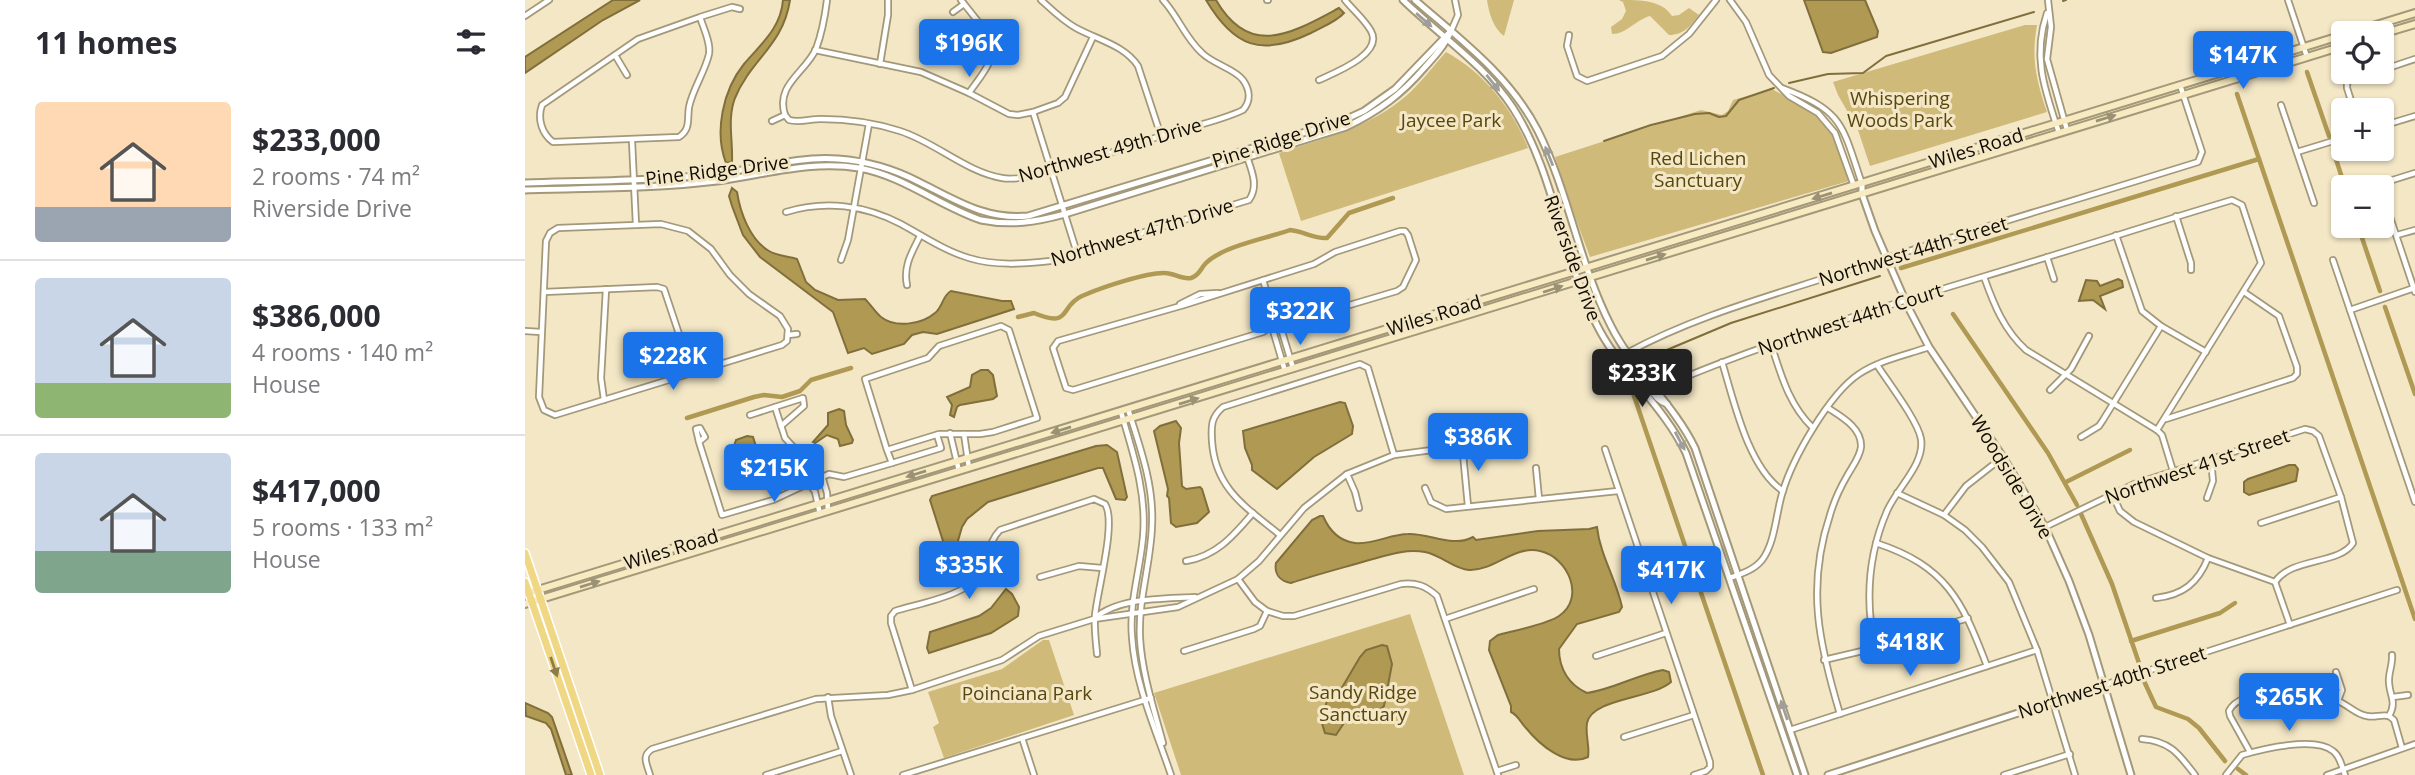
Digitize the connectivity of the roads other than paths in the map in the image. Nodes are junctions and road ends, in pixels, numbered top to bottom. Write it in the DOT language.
graph roads {
  1 [pos="549,0"];
  2 [pos="827,0"];
  3 [pos="888,0"];
  4 [pos="1041,0"];
  5 [pos="1163,0"];
  6 [pos="1345,0"];
  7 [pos="1403,0"];
  8 [pos="1415,0"];
  9 [pos="1455,0"];
  10 [pos="1716,0"];
  11 [pos="1730,0"];
  12 [pos="2048,0"];
  13 [pos="2288,0"];
  14 [pos="963,2"];
  15 [pos="740,9"];
  16 [pos="953,12"];
  17 [pos="2048,12"];
  18 [pos="2415,13"];
  19 [pos="525,16"];
  20 [pos="700,16"];
  21 [pos="2389,21"];
  22 [pos="2415,24"];
  23 [pos="2394,30"];
  24 [pos="1451,31"];
  25 [pos="1569,35"];
  26 [pos="1093,37"];
  27 [pos="1446,38"];
  28 [pos="2331,39"];
  29 [pos="2304,48"];
  30 [pos="815,50"];
  31 [pos="2331,50"];
  32 [pos="615,55"];
  33 [pos="2307,57"];
  34 [pos="2047,59"];
  35 [pos="2415,59"];
  36 [pos="2039,60"];
  37 [pos="880,64"];
  38 [pos="2394,66"];
  39 [pos="627,75"];
  40 [pos="1319,80"];
  41 [pos="2180,85"];
  42 [pos="1781,88"];
  43 [pos="969,93"];
  44 [pos="2056,93"];
  45 [pos="2183,95"];
  46 [pos="2048,96"];
  47 [pos="2281,105"];
  48 [pos="1033,112"];
  49 [pos="785,115"];
  50 [pos="2415,116"];
  51 [pos="772,121"];
  52 [pos="2064,121"];
  53 [pos="2394,122"];
  54 [pos="2056,123"];
  55 [pos="869,124"];
  56 [pos="2067,130"];
  57 [pos="2059,133"];
  58 [pos="1161,136"];
  59 [pos="632,141"];
  60 [pos="2331,142"];
  61 [pos="1970,149"];
  62 [pos="1245,151"];
  63 [pos="2297,152"];
  64 [pos="1247,159"];
  65 [pos="1973,159"];
  66 [pos="862,165"];
  67 [pos="1051,171"];
  68 [pos="2415,173"];
  69 [pos="2394,180"];
  70 [pos="525,183"];
  71 [pos="634,183"];
  72 [pos="1862,184"];
  73 [pos="1854,186"];
  74 [pos="525,190"];
  75 [pos="1862,194"];
  76 [pos="2314,203"];
  77 [pos="854,207"];
  78 [pos="1064,211"];
  79 [pos="786,212"];
  80 [pos="2176,216"];
  81 [pos="636,225"];
  82 [pos="2394,226"];
  83 [pos="2415,230"];
  84 [pos="2116,235"];
  85 [pos="2397,235"];
  86 [pos="921,236"];
  87 [pos="1077,253"];
  88 [pos="2047,257"];
  89 [pos="1886,258"];
  90 [pos="841,260"];
  91 [pos="2333,260"];
  92 [pos="1587,267"];
  93 [pos="2191,270"];
  94 [pos="1576,271"];
  95 [pos="1591,277"];
  96 [pos="1984,277"];
  97 [pos="1263,279"];
  98 [pos="2054,279"];
  99 [pos="1580,281"];
  100 [pos="907,285"];
  101 [pos="606,289"];
  102 [pos="2415,289"];
  103 [pos="2244,291"];
  104 [pos="544,292"];
  105 [pos="1904,300"];
  106 [pos="2350,310"];
  107 [pos="1273,313"];
  108 [pos="1280,323"];
  109 [pos="2161,326"];
  110 [pos="1271,327"];
  111 [pos="525,331"];
  112 [pos="541,332"];
  113 [pos="1282,332"];
  114 [pos="797,334"];
  115 [pos="789,335"];
  116 [pos="1274,335"];
  117 [pos="2089,336"];
  118 [pos="1771,344"];
  119 [pos="1929,347"];
  120 [pos="2206,352"];
  121 [pos="1627,353"];
  122 [pos="1290,360"];
  123 [pos="1722,362"];
  124 [pos="1282,363"];
  125 [pos="1877,365"];
  126 [pos="1293,369"];
  127 [pos="1285,371"];
  128 [pos="692,373"];
  129 [pos="1632,375"];
  130 [pos="2065,375"];
  131 [pos="1655,389"];
  132 [pos="2050,390"];
  133 [pos="604,400"];
  134 [pos="1667,404"];
  135 [pos="2112,404"];
  136 [pos="775,407"];
  137 [pos="1828,408"];
  138 [pos="1124,411"];
  139 [pos="750,415"];
  140 [pos="2165,419"];
  141 [pos="1127,420"];
  142 [pos="781,426"];
  143 [pos="1813,428"];
  144 [pos="2157,430"];
  145 [pos="950,433"];
  146 [pos="964,434"];
  147 [pos="937,435"];
  148 [pos="2081,437"];
  149 [pos="699,442"];
  150 [pos="964,443"];
  151 [pos="953,447"];
  152 [pos="1605,449"];
  153 [pos="887,450"];
  154 [pos="1394,455"];
  155 [pos="2003,457"];
  156 [pos="967,458"];
  157 [pos="2211,460"];
  158 [pos="957,461"];
  159 [pos="892,463"];
  160 [pos="1536,467"];
  161 [pos="969,468"];
  162 [pos="959,471"];
  163 [pos="2173,471"];
  164 [pos="1347,474"];
  165 [pos="822,476"];
  166 [pos="815,479"];
  167 [pos="809,483"];
  168 [pos="825,485"];
  169 [pos="1425,488"];
  170 [pos="1618,491"];
  171 [pos="1783,491"];
  172 [pos="815,492"];
  173 [pos="1897,493"];
  174 [pos="2112,494"];
  175 [pos="2341,497"];
  176 [pos="2207,498"];
  177 [pos="1539,499"];
  178 [pos="827,502"];
  179 [pos="2415,502"];
  180 [pos="818,505"];
  181 [pos="1468,506"];
  182 [pos="1359,508"];
  183 [pos="824,512"];
  184 [pos="1253,513"];
  185 [pos="1944,515"];
  186 [pos="2261,523"];
  187 [pos="2045,527"];
  188 [pos="1280,535"];
  189 [pos="1876,542"];
  190 [pos="525,553"];
  191 [pos="2208,558"];
  192 [pos="1186,561"];
  193 [pos="1102,568"];
  194 [pos="1738,575"];
  195 [pos="1040,576"];
  196 [pos="1730,578"];
  197 [pos="1238,579"];
  198 [pos="525,582"];
  199 [pos="2275,582"];
  200 [pos="1534,589"];
  201 [pos="2397,590"];
  202 [pos="538,591"];
  203 [pos="527,594"];
  204 [pos="1199,597"];
  205 [pos="2156,598"];
  206 [pos="541,600"];
  207 [pos="1142,602"];
  208 [pos="528,603"];
  209 [pos="1133,603"];
  210 [pos="1141,611"];
  211 [pos="1267,611"];
  212 [pos="1131,613"];
  213 [pos="1445,618"];
  214 [pos="1968,618"];
  215 [pos="1094,619"];
  216 [pos="2290,625"];
  217 [pos="1666,633"];
  218 [pos="1875,648"];
  219 [pos="2037,650"];
  220 [pos="1184,651"];
  221 [pos="1097,654"];
  222 [pos="2392,655"];
  223 [pos="1596,656"];
  224 [pos="1824,660"];
  225 [pos="1987,666"];
  226 [pos="2336,672"];
  227 [pos="2104,685"];
  228 [pos="912,690"];
  229 [pos="2408,695"];
  230 [pos="828,697"];
  231 [pos="2393,697"];
  232 [pos="1151,698"];
  233 [pos="1145,700"];
  234 [pos="2053,701"];
  235 [pos="2338,701"];
  236 [pos="1840,713"];
  237 [pos="1693,715"];
  238 [pos="2389,716"];
  239 [pos="574,724"];
  240 [pos="1790,730"];
  241 [pos="585,731"];
  242 [pos="1624,737"];
  243 [pos="1022,738"];
  244 [pos="2142,738"];
  245 [pos="2415,744"];
  246 [pos="2402,748"];
  247 [pos="842,751"];
  248 [pos="2250,752"];
  249 [pos="2070,754"];
  250 [pos="1516,765"];
  251 [pos="2342,769"];
  252 [pos="2021,772"];
  253 [pos="1498,773"];
  254 [pos="591,775"];
  255 [pos="600,775"];
  256 [pos="650,775"];
  257 [pos="766,775"];
  258 [pos="851,775"];
  259 [pos="903,775"];
  260 [pos="1034,775"];
  261 [pos="1171,775"];
  262 [pos="1694,775"];
  263 [pos="1797,775"];
  264 [pos="1805,775"];
  265 [pos="1828,775"];
  266 [pos="2004,775"];
  267 [pos="2075,775"];
  268 [pos="2131,775"];
  269 [pos="2195,775"];
  270 [pos="2226,775"];
  271 [pos="2327,775"];
  272 [pos="2345,775"];
  1 -- 19 [label="street"];
  2 -- 30 [label="street"];
  3 -- 37 [label="street"];
  4 -- 26 [label="street"];
  5 -- 58 [label="street, Northwest 49th Drive"];
  6 -- 40 [label="street"];
  7 -- 27 [label="street, Riverside Drive, one-way"];
  8 -- 24 [label="street, Riverside Drive"];
  9 -- 24 [label="street"];
  10 -- 25 [label="street"];
  11 -- 42 [label="street"];
  12 -- 17 [label="street"];
  13 -- 29 [label="street"];
  14 -- 16 [label="street"];
  14 -- 43 [label="street"];
  15 -- 20 [label="street"];
  17 -- 34 [label="street"];
  17 -- 36 [label="street"];
  18 -- 21 [label="main road"];
  20 -- 32 [label="street"];
  20 -- 59 [label="street"];
  22 -- 23 [label="main road"];
  24 -- 27 [label="street, Pine Ridge Drive"];
  92 -- 24 [label="street, Riverside Drive, one-way"];
  26 -- 48 [label="street"];
  26 -- 58 [label="street"];
  27 -- 62 [label="street, Pine Ridge Drive"];
  27 -- 64 [label="street, Pine Ridge Drive"];
  27 -- 94 [label="street, Riverside Drive, one-way"];
  28 -- 29 [label="main road, Wiles Road"];
  29 -- 33 [label="street"];
  29 -- 41 [label="main road, Wiles Road"];
  30 -- 37 [label="street"];
  30 -- 49 [label="street"];
  31 -- 33 [label="main road, Wiles Road"];
  32 -- 39 [label="street"];
  32 -- 59 [label="street"];
  33 -- 45 [label="main road, Wiles Road"];
  34 -- 36 [label="street"];
  34 -- 44 [label="street"];
  35 -- 38 [label="street"];
  36 -- 46 [label="street"];
  37 -- 43 [label="street"];
  41 -- 45 [label="street"];
  41 -- 52 [label="main road, Wiles Road"];
  42 -- 72 [label="street"];
  42 -- 73 [label="street"];
  43 -- 48 [label="street"];
  44 -- 46 [label="street"];
  44 -- 52 [label="street"];
  56 -- 45 [label="main road, Wiles Road, one-way"];
  45 -- 89 [label="street, Northwest 44th Street"];
  46 -- 54 [label="street"];
  47 -- 63 [label="street"];
  48 -- 67 [label="street"];
  49 -- 51 [label="street"];
  49 -- 55 [label="street, Northwest 49th Drive"];
  50 -- 53 [label="street"];
  52 -- 54 [label="main road, Wiles Road"];
  52 -- 56 [label="street"];
  54 -- 57 [label="street"];
  54 -- 61 [label="main road, Wiles Road"];
  55 -- 66 [label="street"];
  55 -- 67 [label="street, Northwest 49th Drive"];
  56 -- 57 [label="main road, Wiles Road"];
  57 -- 65 [label="main road, Wiles Road"];
  58 -- 67 [label="street, Northwest 49th Drive"];
  59 -- 71 [label="street"];
  60 -- 63 [label="street"];
  61 -- 65 [label="main road"];
  61 -- 72 [label="main road, Wiles Road"];
  62 -- 64 [label="street, Northwest 47th Drive"];
  62 -- 78 [label="street, Pine Ridge Drive"];
  63 -- 76 [label="street"];
  64 -- 78 [label="street, Pine Ridge Drive"];
  64 -- 87 [label="street, Northwest 47th Drive"];
  65 -- 75 [label="main road, Wiles Road"];
  66 -- 71 [label="street, Pine Ridge Drive"];
  66 -- 77 [label="street"];
  66 -- 78 [label="street, Pine Ridge Drive"];
  67 -- 78 [label="street"];
  68 -- 69 [label="street"];
  70 -- 71 [label="street, Pine Ridge Drive"];
  71 -- 74 [label="street, Pine Ridge Drive"];
  71 -- 81 [label="street"];
  72 -- 73 [label="main road, Wiles Road"];
  72 -- 75 [label="street, Woodside Drive"];
  73 -- 75 [label="street, Woodside Drive"];
  73 -- 92 [label="main road, Wiles Road, one-way"];
  75 -- 89 [label="street, Woodside Drive"];
  95 -- 75 [label="main road, Wiles Road, one-way"];
  77 -- 79 [label="street, Northwest 47th Drive"];
  77 -- 86 [label="street, Northwest 47th Drive"];
  77 -- 90 [label="street"];
  78 -- 87 [label="street"];
  80 -- 84 [label="street, Northwest 44th Court"];
  80 -- 93 [label="street"];
  80 -- 103 [label="street, Northwest 44th Court"];
  81 -- 104 [label="street"];
  81 -- 115 [label="street"];
  82 -- 85 [label="street"];
  83 -- 85 [label="street"];
  84 -- 88 [label="street, Northwest 44th Court"];
  84 -- 109 [label="street"];
  85 -- 102 [label="street"];
  86 -- 87 [label="street, Northwest 47th Drive"];
  86 -- 100 [label="street"];
  88 -- 96 [label="street, Northwest 44th Court"];
  88 -- 98 [label="street"];
  89 -- 105 [label="street, Woodside Drive"];
  89 -- 121 [label="street, Northwest 44th Street"];
  91 -- 106 [label="street"];
  92 -- 94 [label="main road, Wiles Road"];
  92 -- 95 [label="street, Riverside Drive"];
  94 -- 99 [label="street, Riverside Drive"];
  94 -- 122 [label="main road, Wiles Road"];
  95 -- 99 [label="main road, Wiles Road"];
  95 -- 121 [label="street, Riverside Drive"];
  96 -- 105 [label="street, Northwest 44th Court"];
  96 -- 130 [label="street"];
  97 -- 107 [label="street"];
  97 -- 108 [label="street"];
  97 -- 110 [label="street"];
  126 -- 99 [label="main road, Wiles Road, one-way"];
  99 -- 129 [label="street, Riverside Drive"];
  101 -- 104 [label="street"];
  101 -- 128 [label="street"];
  101 -- 133 [label="street"];
  102 -- 106 [label="street"];
  103 -- 120 [label="street"];
  103 -- 140 [label="street"];
  104 -- 112 [label="street"];
  105 -- 118 [label="street, Northwest 44th Court"];
  105 -- 119 [label="street, Woodside Drive"];
  106 -- 179 [label="street"];
  107 -- 108 [label="street"];
  107 -- 110 [label="street"];
  108 -- 110 [label="street"];
  108 -- 113 [label="street"];
  109 -- 120 [label="street"];
  109 -- 135 [label="street"];
  110 -- 116 [label="street"];
  111 -- 112 [label="street"];
  112 -- 133 [label="street"];
  113 -- 116 [label="street"];
  113 -- 122 [label="street"];
  114 -- 115 [label="street"];
  115 -- 128 [label="street"];
  116 -- 124 [label="street"];
  117 -- 130 [label="street"];
  118 -- 123 [label="street, Northwest 44th Court"];
  118 -- 143 [label="street"];
  119 -- 125 [label="street"];
  119 -- 155 [label="street, Woodside Drive"];
  120 -- 140 [label="street"];
  121 -- 131 [label="street, Riverside Drive"];
  122 -- 124 [label="main road, Wiles Road"];
  122 -- 126 [label="street"];
  123 -- 131 [label="street, Northwest 44th Court"];
  123 -- 171 [label="street"];
  124 -- 127 [label="street"];
  124 -- 138 [label="main road, Wiles Road"];
  125 -- 137 [label="street"];
  125 -- 173 [label="street"];
  126 -- 127 [label="main road, Wiles Road"];
  141 -- 127 [label="main road, Wiles Road, one-way"];
  128 -- 133 [label="street"];
  129 -- 134 [label="street"];
  129 -- 196 [label="street, Riverside Drive, one-way"];
  130 -- 132 [label="street"];
  130 -- 135 [label="street"];
  131 -- 134 [label="street, Riverside Drive"];
  134 -- 194 [label="street, Riverside Drive"];
  135 -- 144 [label="street"];
  135 -- 148 [label="street"];
  136 -- 139 [label="street"];
  136 -- 142 [label="street"];
  136 -- 142 [label="street"];
  137 -- 143 [label="street"];
  137 -- 224 [label="street"];
  138 -- 141 [label="street"];
  138 -- 156 [label="main road, Wiles Road, one-way"];
  140 -- 144 [label="street"];
  141 -- 161 [label="main road, Wiles Road"];
  141 -- 207 [label="street"];
  141 -- 209 [label="street"];
  142 -- 166 [label="street"];
  143 -- 171 [label="street"];
  144 -- 163 [label="street"];
  145 -- 146 [label="street"];
  145 -- 147 [label="street"];
  145 -- 151 [label="street"];
  146 -- 150 [label="street"];
  146 -- 153 [label="street"];
  147 -- 153 [label="street"];
  147 -- 159 [label="street"];
  149 -- 167 [label="street"];
  150 -- 151 [label="street"];
  150 -- 156 [label="street"];
  151 -- 158 [label="street"];
  152 -- 170 [label="street"];
  153 -- 159 [label="street"];
  154 -- 164 [label="street"];
  154 -- 181 [label="street"];
  154 -- 184 [label="street"];
  155 -- 185 [label="street"];
  155 -- 187 [label="street, Woodside Drive"];
  156 -- 158 [label="main road, Wiles Road"];
  156 -- 161 [label="street"];
  157 -- 163 [label="street, Northwest 41st Street"];
  157 -- 175 [label="street, Northwest 41st Street"];
  157 -- 176 [label="street"];
  158 -- 162 [label="street"];
  158 -- 178 [label="main road, Wiles Road, one-way"];
  159 -- 165 [label="street"];
  160 -- 177 [label="street"];
  161 -- 162 [label="main road, Wiles Road"];
  162 -- 183 [label="main road, Wiles Road"];
  163 -- 174 [label="street, Northwest 41st Street"];
  164 -- 182 [label="street"];
  164 -- 188 [label="street"];
  165 -- 166 [label="street"];
  165 -- 168 [label="street"];
  166 -- 167 [label="street"];
  167 -- 172 [label="street"];
  168 -- 172 [label="street"];
  168 -- 178 [label="street"];
  169 -- 181 [label="street"];
  170 -- 177 [label="street"];
  170 -- 217 [label="street"];
  171 -- 194 [label="street"];
  172 -- 180 [label="street"];
  173 -- 185 [label="street"];
  173 -- 189 [label="street"];
  174 -- 187 [label="street, Northwest 41st Street"];
  174 -- 191 [label="street"];
  175 -- 186 [label="street"];
  175 -- 199 [label="street"];
  177 -- 181 [label="street"];
  178 -- 180 [label="main road, Wiles Road"];
  178 -- 183 [label="street"];
  180 -- 183 [label="street"];
  180 -- 202 [label="main road, Wiles Road"];
  206 -- 183 [label="main road, Wiles Road, one-way"];
  184 -- 188 [label="street"];
  184 -- 192 [label="street"];
  185 -- 219 [label="street"];
  187 -- 227 [label="street, Woodside Drive"];
  188 -- 197 [label="street"];
  189 -- 214 [label="street"];
  189 -- 218 [label="street"];
  190 -- 202 [label="main road"];
  191 -- 199 [label="street"];
  191 -- 205 [label="street"];
  193 -- 195 [label="street"];
  193 -- 215 [label="street"];
  193 -- 228 [label="street"];
  194 -- 196 [label="street"];
  240 -- 194 [label="street, Riverside Drive, one-way"];
  196 -- 263 [label="street, Riverside Drive"];
  197 -- 204 [label="street"];
  197 -- 211 [label="street"];
  198 -- 203 [label="main road"];
  199 -- 216 [label="street"];
  200 -- 213 [label="street"];
  201 -- 216 [label="street, Northwest 40th Street"];
  202 -- 203 [label="main road, Wiles Road"];
  202 -- 206 [label="main road"];
  203 -- 208 [label="main road"];
  204 -- 207 [label="street"];
  204 -- 210 [label="street"];
  206 -- 208 [label="main road, Wiles Road"];
  206 -- 241 [label="main road"];
  207 -- 209 [label="street"];
  207 -- 210 [label="street"];
  208 -- 239 [label="main road, one-way"];
  209 -- 212 [label="street"];
  209 -- 215 [label="street"];
  210 -- 212 [label="street"];
  210 -- 232 [label="street"];
  211 -- 213 [label="street"];
  211 -- 220 [label="street"];
  212 -- 215 [label="street"];
  212 -- 233 [label="street"];
  213 -- 253 [label="street"];
  214 -- 218 [label="street"];
  214 -- 225 [label="street"];
  215 -- 221 [label="street"];
  215 -- 228 [label="street"];
  216 -- 227 [label="street, Northwest 40th Street"];
  217 -- 223 [label="street"];
  217 -- 237 [label="street"];
  218 -- 224 [label="street"];
  219 -- 225 [label="street"];
  219 -- 234 [label="street"];
  222 -- 231 [label="street"];
  224 -- 236 [label="street"];
  225 -- 236 [label="street"];
  226 -- 235 [label="street"];
  227 -- 234 [label="street, Northwest 40th Street"];
  227 -- 268 [label="street, Woodside Drive"];
  228 -- 230 [label="street"];
  229 -- 231 [label="street"];
  230 -- 247 [label="street"];
  230 -- 256 [label="street"];
  231 -- 238 [label="street"];
  232 -- 233 [label="street"];
  232 -- 261 [label="street"];
  233 -- 243 [label="street"];
  233 -- 261 [label="street"];
  234 -- 249 [label="street"];
  234 -- 265 [label="street, Northwest 40th Street"];
  235 -- 238 [label="street"];
  235 -- 248 [label="street"];
  236 -- 240 [label="street"];
  237 -- 242 [label="street"];
  237 -- 262 [label="street"];
  238 -- 246 [label="street"];
  239 -- 241 [label="main road"];
  239 -- 254 [label="main road"];
  240 -- 264 [label="street, Riverside Drive"];
  241 -- 255 [label="main road"];
  243 -- 259 [label="street"];
  243 -- 260 [label="street"];
  244 -- 269 [label="street"];
  245 -- 246 [label="street"];
  246 -- 251 [label="street"];
  247 -- 257 [label="street"];
  247 -- 258 [label="street"];
  248 -- 251 [label="street"];
  248 -- 270 [label="street"];
  249 -- 252 [label="street"];
  249 -- 267 [label="street"];
  250 -- 253 [label="street"];
  251 -- 271 [label="street"];
  251 -- 272 [label="street"];
  252 -- 266 [label="street"];
}
